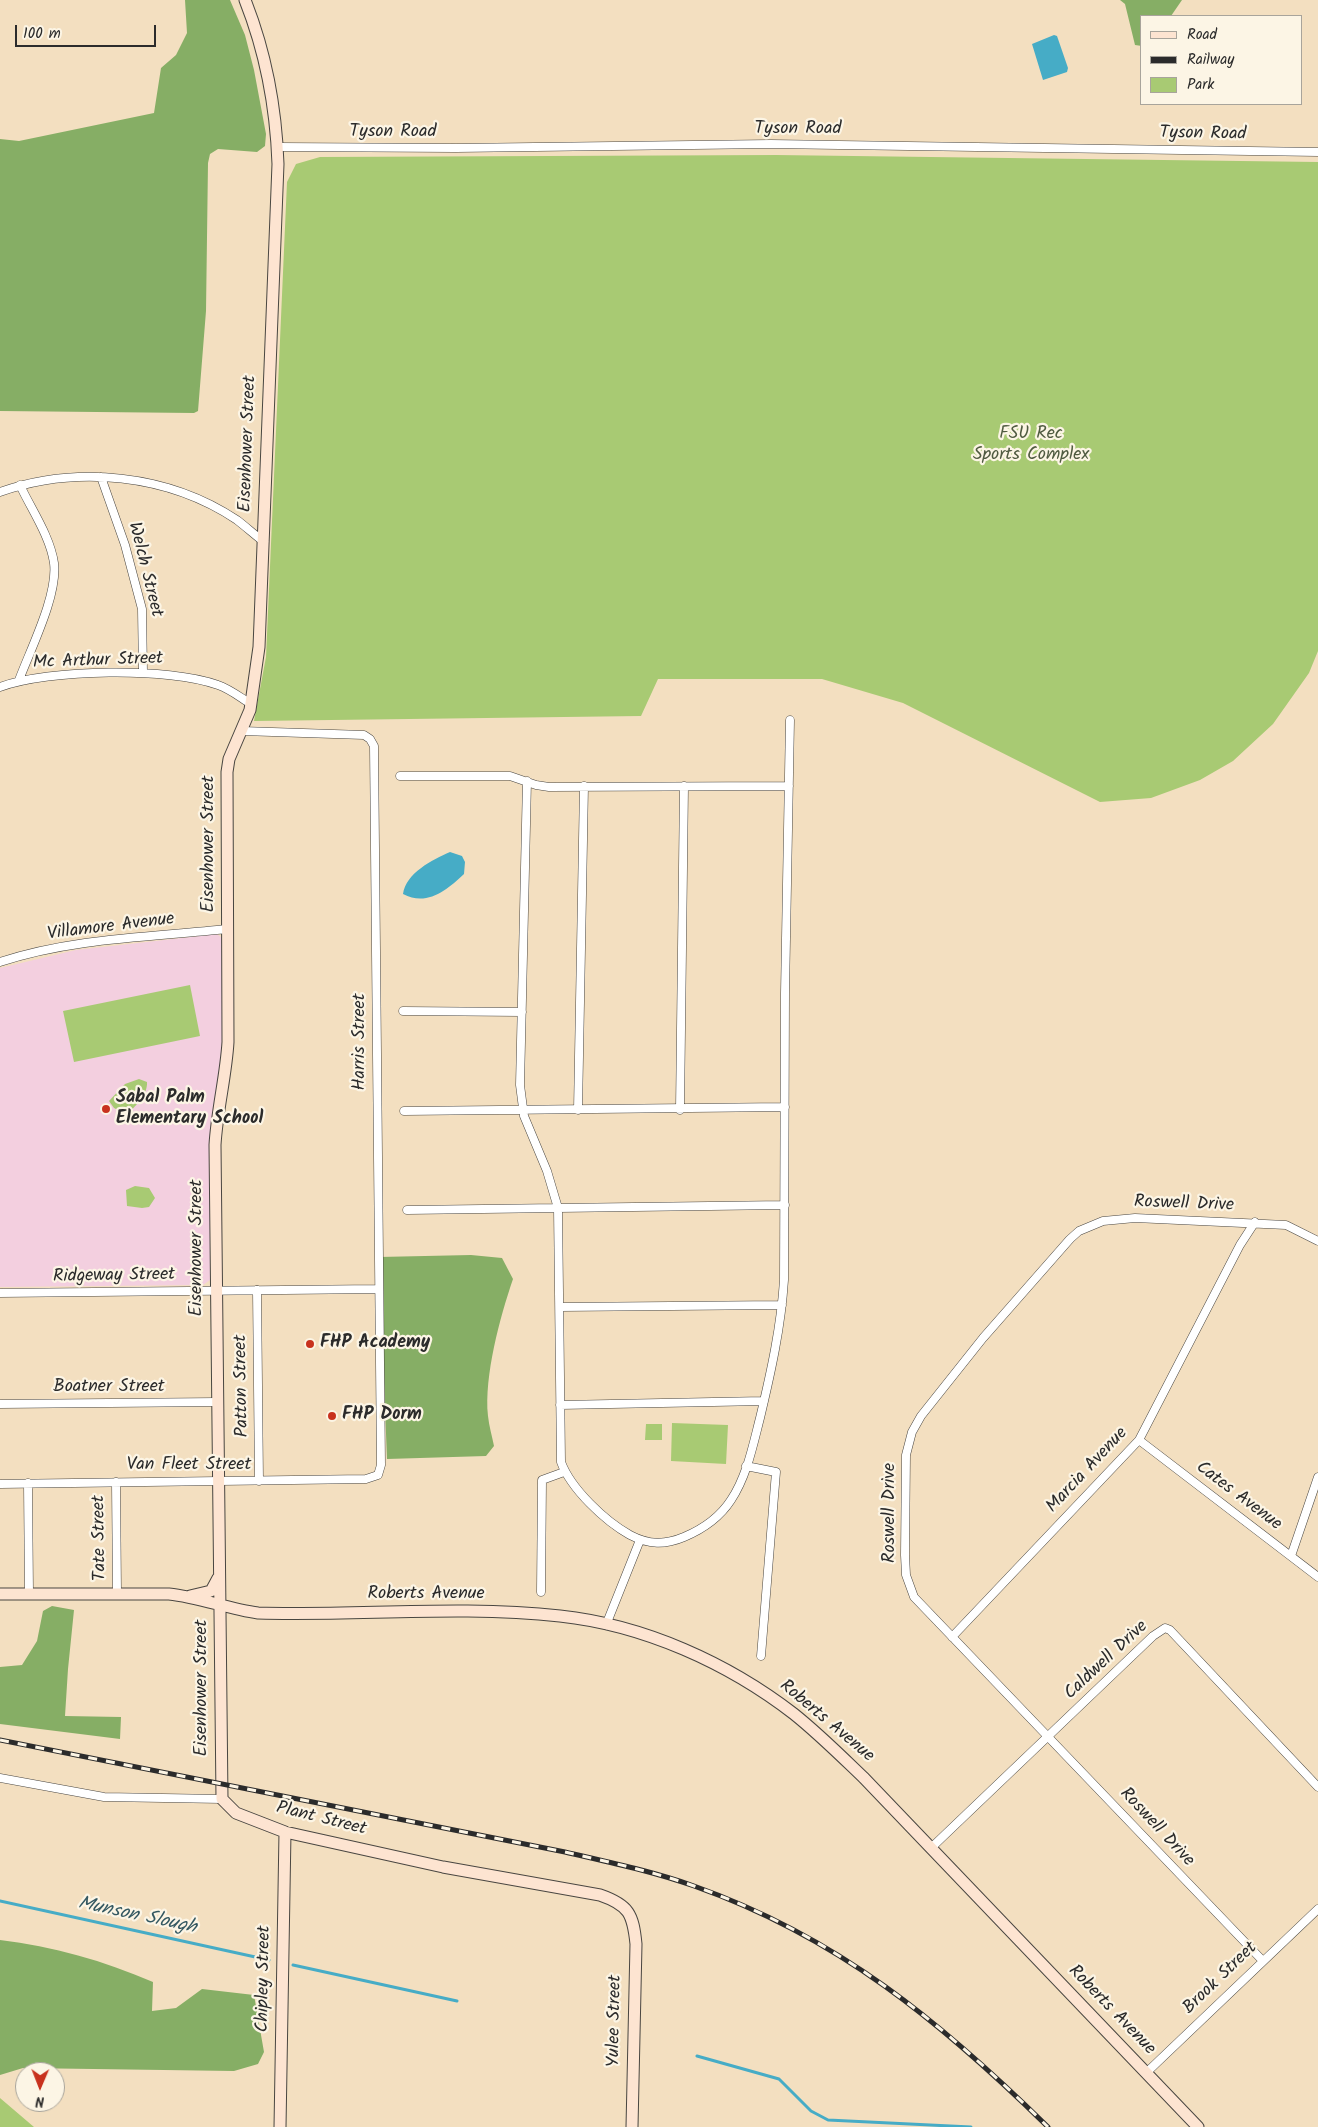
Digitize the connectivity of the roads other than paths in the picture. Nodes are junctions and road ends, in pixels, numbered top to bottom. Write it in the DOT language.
graph roads {
  1 [pos="245,0"];
  2 [pos="278,147"];
  3 [pos="1318,152"];
  4 [pos="101,478"];
  5 [pos="20,485"];
  6 [pos="0,492"];
  7 [pos="264,542"];
  8 [pos="143,673"];
  9 [pos="19,680"];
  10 [pos="0,687"];
  11 [pos="251,704"];
  12 [pos="790,720"];
  13 [pos="242,731"];
  14 [pos="400,776"];
  15 [pos="527,781"];
  16 [pos="584,786"];
  17 [pos="684,786"];
  18 [pos="789,786"];
  19 [pos="227,930"];
  20 [pos="0,962"];
  21 [pos="403,1012"];
  22 [pos="522,1012"];
  23 [pos="785,1107"];
  24 [pos="523,1110"];
  25 [pos="578,1110"];
  26 [pos="680,1110"];
  27 [pos="404,1111"];
  28 [pos="785,1205"];
  29 [pos="558,1208"];
  30 [pos="407,1210"];
  31 [pos="1255,1222"];
  32 [pos="1318,1241"];
  33 [pos="378,1289"];
  34 [pos="257,1290"];
  35 [pos="216,1291"];
  36 [pos="0,1293"];
  37 [pos="782,1305"];
  38 [pos="560,1307"];
  39 [pos="764,1401"];
  40 [pos="218,1402"];
  41 [pos="0,1404"];
  42 [pos="560,1405"];
  43 [pos="1139,1440"];
  44 [pos="746,1466"];
  45 [pos="564,1472"];
  46 [pos="378,1475"];
  47 [pos="1318,1477"];
  48 [pos="218,1481"];
  49 [pos="259,1481"];
  50 [pos="116,1482"];
  51 [pos="28,1483"];
  52 [pos="0,1484"];
  53 [pos="640,1540"];
  54 [pos="1291,1556"];
  55 [pos="219,1576"];
  56 [pos="1318,1577"];
  57 [pos="540,1592"];
  58 [pos="117,1593"];
  59 [pos="0,1594"];
  60 [pos="29,1594"];
  61 [pos="189,1596"];
  62 [pos="220,1605"];
  63 [pos="606,1625"];
  64 [pos="952,1637"];
  65 [pos="761,1656"];
  66 [pos="1049,1736"];
  67 [pos="0,1778"];
  68 [pos="1318,1787"];
  69 [pos="222,1799"];
  70 [pos="285,1832"];
  71 [pos="931,1848"];
  72 [pos="1318,1909"];
  73 [pos="632,1916"];
  74 [pos="1262,1960"];
  75 [pos="1146,2073"];
  76 [pos="280,2127"];
  77 [pos="632,2127"];
  78 [pos="1198,2127"];
  1 -- 2 [label="street, Eisenhower Street"];
  2 -- 3 [label="street, Tyson Road"];
  2 -- 7 [label="street, Eisenhower Street"];
  4 -- 5 [label="street"];
  4 -- 7 [label="street"];
  4 -- 8 [label="street, Welch Street"];
  5 -- 6 [label="street"];
  5 -- 9 [label="street"];
  7 -- 11 [label="street, Eisenhower Street"];
  8 -- 9 [label="street, Mc Arthur Street"];
  8 -- 11 [label="street, Mc Arthur Street"];
  9 -- 10 [label="street, Mc Arthur Street"];
  11 -- 13 [label="street, Eisenhower Street"];
  12 -- 18 [label="street"];
  13 -- 19 [label="street, Eisenhower Street"];
  13 -- 33 [label="street, Harris Street"];
  14 -- 15 [label="street"];
  15 -- 16 [label="street"];
  15 -- 22 [label="street"];
  16 -- 17 [label="street"];
  16 -- 25 [label="street"];
  17 -- 18 [label="street"];
  17 -- 26 [label="street"];
  18 -- 23 [label="street"];
  19 -- 20 [label="street, Villamore Avenue"];
  19 -- 35 [label="street, Eisenhower Street"];
  21 -- 22 [label="street"];
  22 -- 24 [label="street"];
  23 -- 26 [label="street"];
  23 -- 28 [label="street"];
  24 -- 25 [label="street"];
  24 -- 27 [label="street"];
  24 -- 29 [label="street"];
  25 -- 26 [label="street"];
  28 -- 29 [label="street"];
  28 -- 37 [label="street"];
  29 -- 30 [label="street"];
  29 -- 38 [label="street"];
  31 -- 32 [label="street, Roswell Drive"];
  31 -- 43 [label="street, Marcia Avenue"];
  31 -- 64 [label="street, Roswell Drive"];
  33 -- 34 [label="street, Ridgeway Street"];
  33 -- 46 [label="street, Harris Street"];
  34 -- 35 [label="street, Ridgeway Street"];
  34 -- 49 [label="street, Patton Street"];
  35 -- 36 [label="street, Ridgeway Street"];
  35 -- 40 [label="street, Eisenhower Street"];
  37 -- 38 [label="street"];
  37 -- 39 [label="street"];
  38 -- 42 [label="street"];
  39 -- 42 [label="street"];
  39 -- 44 [label="street"];
  40 -- 41 [label="street, Boatner Street"];
  40 -- 48 [label="street, Eisenhower Street"];
  42 -- 45 [label="street"];
  43 -- 54 [label="street, Cates Avenue"];
  43 -- 64 [label="street, Marcia Avenue"];
  44 -- 53 [label="street"];
  44 -- 65 [label="street"];
  45 -- 53 [label="street"];
  45 -- 57 [label="street"];
  46 -- 49 [label="street, Van Fleet Street"];
  47 -- 54 [label="street"];
  48 -- 49 [label="street, Van Fleet Street"];
  48 -- 50 [label="street, Van Fleet Street"];
  48 -- 55 [label="street, Eisenhower Street"];
  50 -- 51 [label="street, Van Fleet Street"];
  50 -- 58 [label="street, Tate Street"];
  51 -- 52 [label="street, Van Fleet Street"];
  51 -- 60 [label="street"];
  53 -- 63 [label="street"];
  54 -- 56 [label="street, Cates Avenue"];
  55 -- 61 [label="street, Eisenhower Street"];
  55 -- 62 [label="street, Eisenhower Street"];
  58 -- 60 [label="street, Roberts Avenue"];
  58 -- 61 [label="street, Roberts Avenue"];
  59 -- 60 [label="street, Roberts Avenue"];
  61 -- 62 [label="street, Roberts Avenue"];
  62 -- 63 [label="street, Roberts Avenue"];
  62 -- 69 [label="street, Eisenhower Street"];
  63 -- 71 [label="street, Roberts Avenue"];
  64 -- 66 [label="street, Roswell Drive"];
  66 -- 68 [label="street, Caldwell Drive"];
  66 -- 71 [label="street, Caldwell Drive"];
  66 -- 74 [label="street, Roswell Drive"];
  67 -- 69 [label="street"];
  69 -- 70 [label="street, Plant Street"];
  70 -- 73 [label="street, Plant Street"];
  70 -- 76 [label="street, Chipley Street"];
  71 -- 75 [label="street, Roberts Avenue"];
  72 -- 74 [label="street, Brook Street"];
  73 -- 77 [label="street, Yulee Street"];
  74 -- 75 [label="street, Brook Street"];
  75 -- 78 [label="street, Roberts Avenue"];
}
